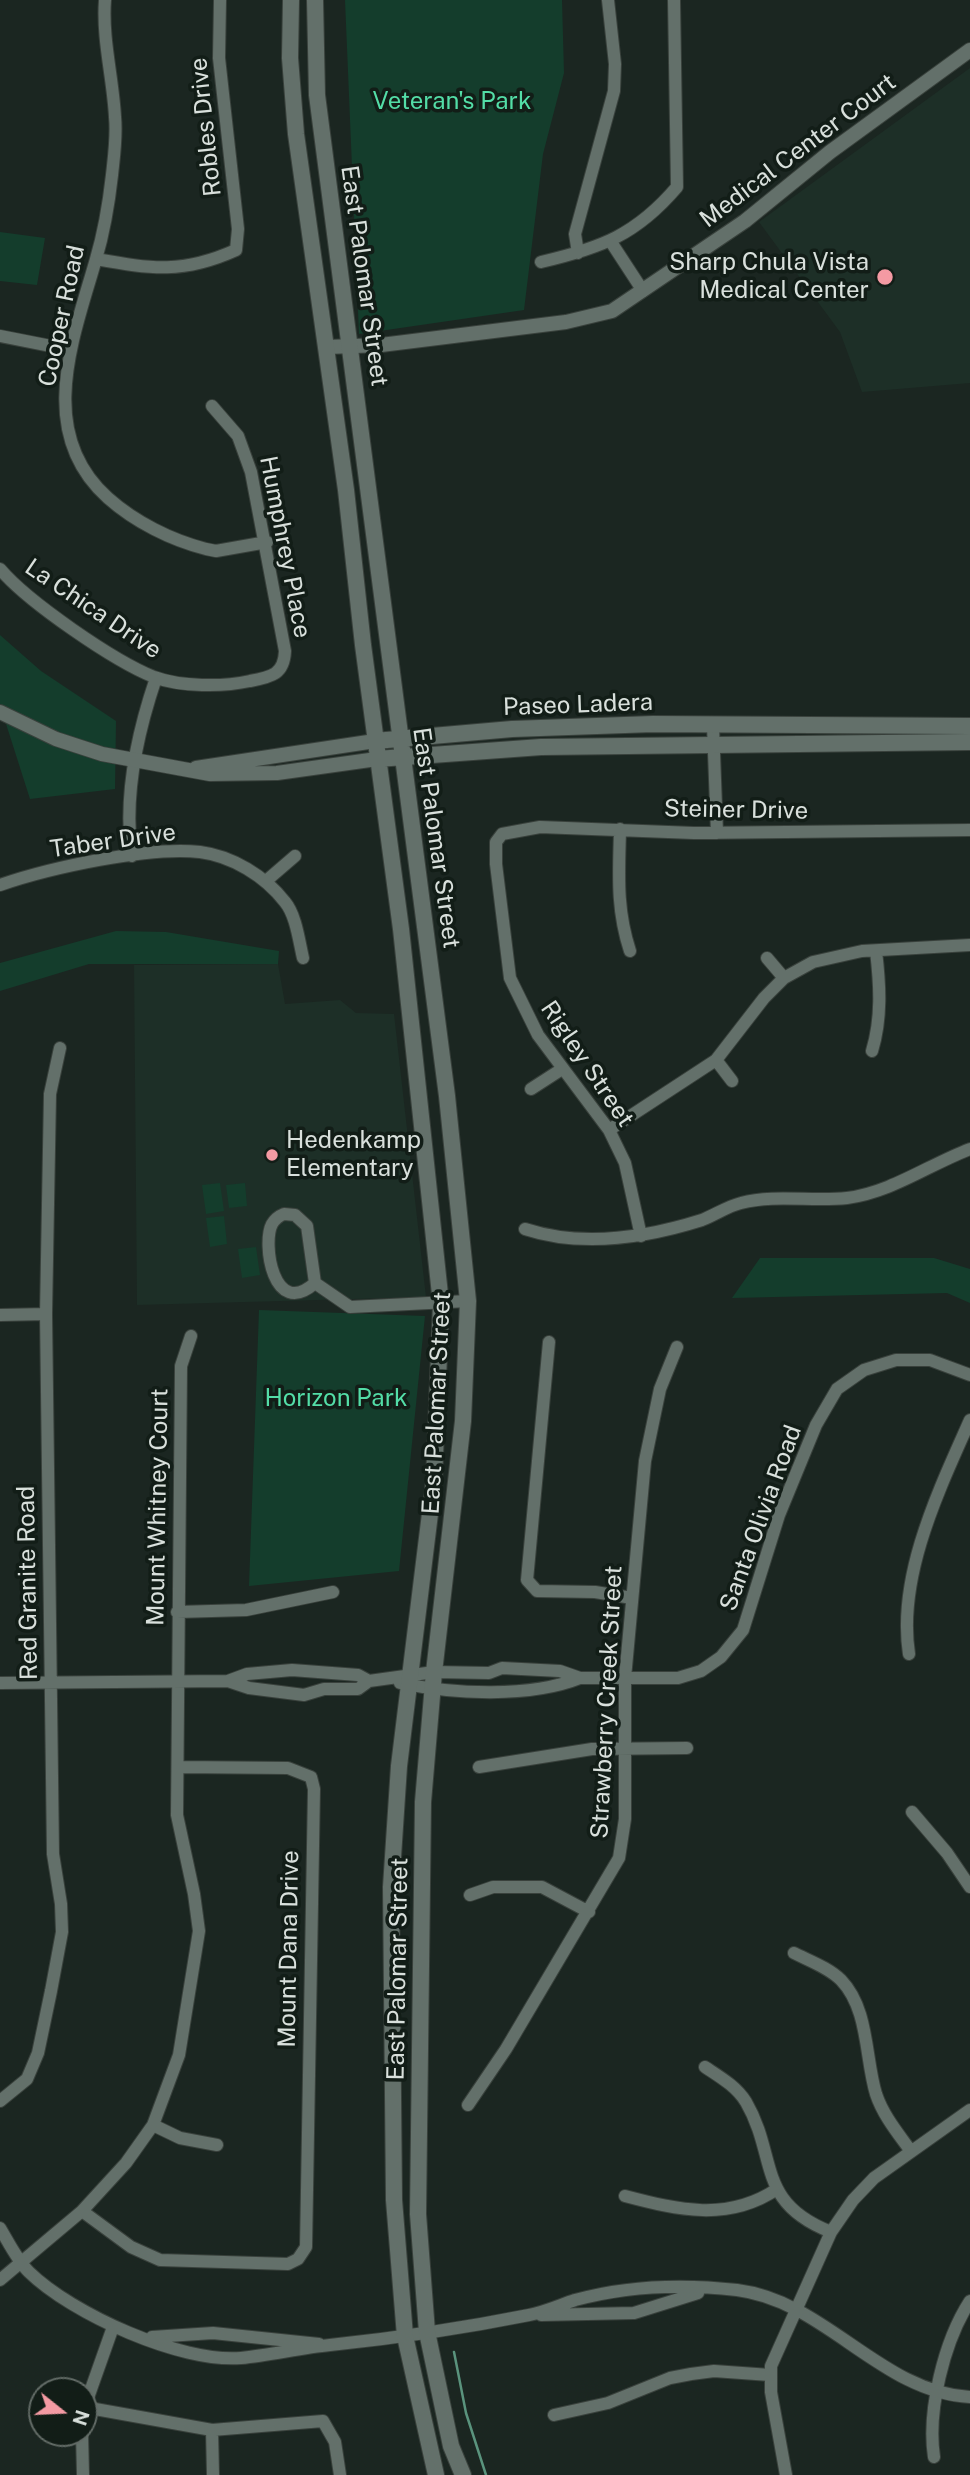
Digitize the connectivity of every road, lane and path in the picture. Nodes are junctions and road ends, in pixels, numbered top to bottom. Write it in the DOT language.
graph roads {
  1 [pos="105,0"];
  2 [pos="220,0"];
  3 [pos="291,0"];
  4 [pos="315,0"];
  5 [pos="608,0"];
  6 [pos="674,0"];
  7 [pos="970,50"];
  8 [pos="611,242"];
  9 [pos="578,253"];
  10 [pos="96,259"];
  11 [pos="541,262"];
  12 [pos="643,291"];
  13 [pos="0,336"];
  14 [pos="350,346"];
  15 [pos="327,347"];
  16 [pos="71,350"];
  17 [pos="212,406"];
  18 [pos="267,542"];
  19 [pos="0,569"];
  20 [pos="284,665"];
  21 [pos="156,678"];
  22 [pos="0,712"];
  23 [pos="713,726"];
  24 [pos="970,726"];
  25 [pos="400,740"];
  26 [pos="375,741"];
  27 [pos="970,741"];
  28 [pos="715,745"];
  29 [pos="377,759"];
  30 [pos="403,759"];
  31 [pos="136,760"];
  32 [pos="191,769"];
  33 [pos="620,829"];
  34 [pos="970,830"];
  35 [pos="717,833"];
  36 [pos="502,834"];
  37 [pos="132,856"];
  38 [pos="295,856"];
  39 [pos="266,881"];
  40 [pos="0,885"];
  41 [pos="970,945"];
  42 [pos="630,951"];
  43 [pos="876,951"];
  44 [pos="303,958"];
  45 [pos="767,958"];
  46 [pos="784,978"];
  47 [pos="60,1048"];
  48 [pos="872,1051"];
  49 [pos="716,1060"];
  50 [pos="562,1069"];
  51 [pos="732,1081"];
  52 [pos="531,1089"];
  53 [pos="609,1130"];
  54 [pos="970,1149"];
  55 [pos="525,1229"];
  56 [pos="641,1236"];
  57 [pos="315,1283"];
  58 [pos="468,1301"];
  59 [pos="441,1304"];
  60 [pos="46,1314"];
  61 [pos="0,1315"];
  62 [pos="191,1336"];
  63 [pos="549,1342"];
  64 [pos="677,1347"];
  65 [pos="970,1375"];
  66 [pos="970,1420"];
  67 [pos="333,1592"];
  68 [pos="632,1598"];
  69 [pos="177,1612"];
  70 [pos="909,1654"];
  71 [pos="580,1678"];
  72 [pos="625,1678"];
  73 [pos="410,1680"];
  74 [pos="434,1680"];
  75 [pos="177,1681"];
  76 [pos="228,1681"];
  77 [pos="369,1681"];
  78 [pos="51,1683"];
  79 [pos="0,1684"];
  80 [pos="623,1748"];
  81 [pos="687,1748"];
  82 [pos="178,1767"];
  83 [pos="479,1768"];
  84 [pos="912,1812"];
  85 [pos="970,1887"];
  86 [pos="470,1895"];
  87 [pos="589,1912"];
  88 [pos="794,1953"];
  89 [pos="705,2067"];
  90 [pos="0,2101"];
  91 [pos="468,2105"];
  92 [pos="970,2110"];
  93 [pos="153,2125"];
  94 [pos="217,2144"];
  95 [pos="910,2150"];
  96 [pos="776,2189"];
  97 [pos="625,2196"];
  98 [pos="82,2211"];
  99 [pos="0,2228"];
  100 [pos="831,2232"];
  101 [pos="22,2263"];
  102 [pos="0,2280"];
  103 [pos="708,2290"];
  104 [pos="970,2301"];
  105 [pos="795,2311"];
  106 [pos="532,2315"];
  107 [pos="113,2327"];
  108 [pos="427,2332"];
  109 [pos="404,2336"];
  110 [pos="145,2337"];
  111 [pos="324,2346"];
  112 [pos="770,2375"];
  113 [pos="95,2377"];
  114 [pos="936,2392"];
  115 [pos="970,2397"];
  116 [pos="98,2410"];
  117 [pos="554,2415"];
  118 [pos="212,2430"];
  119 [pos="82,2447"];
  120 [pos="934,2457"];
  121 [pos="83,2475"];
  122 [pos="213,2475"];
  123 [pos="340,2475"];
  124 [pos="436,2475"];
  125 [pos="463,2475"];
  126 [pos="786,2475"];
  1 -- 10 [label="street, Cooper Road"];
  2 -- 10 [label="street, Robles Drive"];
  3 -- 15 [label="main road, East Palomar Street"];
  4 -- 14 [label="main road, East Palomar Street"];
  5 -- 9 [label="street"];
  6 -- 8 [label="street"];
  7 -- 12 [label="street, Medical Center Court"];
  8 -- 9 [label="street"];
  8 -- 12 [label="street"];
  9 -- 11 [label="street"];
  10 -- 16 [label="street, Cooper Road"];
  12 -- 14 [label="street, Medical Center Court"];
  13 -- 16 [label="street"];
  14 -- 15 [label="street, Medical Center Court"];
  14 -- 25 [label="main road, East Palomar Street"];
  15 -- 26 [label="main road, East Palomar Street"];
  16 -- 18 [label="street, Cooper Road"];
  17 -- 18 [label="street, Humphrey Place"];
  18 -- 20 [label="street, Humphrey Place"];
  19 -- 21 [label="street, La Chica Drive"];
  20 -- 21 [label="street, La Chica Drive"];
  21 -- 31 [label="street"];
  22 -- 31 [label="street, Paseo Ladera"];
  23 -- 24 [label="main road, Paseo Ladera"];
  23 -- 25 [label="main road, Paseo Ladera"];
  23 -- 28 [label="street"];
  25 -- 26 [label="main road, Paseo Ladera"];
  25 -- 30 [label="main road, East Palomar Street"];
  26 -- 29 [label="main road, East Palomar Street"];
  26 -- 32 [label="street, Paseo Ladera"];
  27 -- 28 [label="main road, Paseo Ladera"];
  28 -- 30 [label="main road, Paseo Ladera"];
  28 -- 35 [label="street"];
  29 -- 30 [label="main road, Paseo Ladera"];
  29 -- 32 [label="street, Paseo Ladera"];
  29 -- 59 [label="main road, East Palomar Street"];
  30 -- 58 [label="main road, East Palomar Street"];
  31 -- 32 [label="street, Paseo Ladera"];
  31 -- 37 [label="street"];
  33 -- 35 [label="street, Steiner Drive"];
  33 -- 36 [label="street, Steiner Drive"];
  33 -- 42 [label="street"];
  34 -- 35 [label="street, Steiner Drive"];
  36 -- 50 [label="street, Rigley Street"];
  37 -- 39 [label="street, Taber Drive"];
  37 -- 40 [label="street, Taber Drive"];
  38 -- 39 [label="street"];
  39 -- 44 [label="street, Taber Drive"];
  41 -- 43 [label="street"];
  43 -- 46 [label="street"];
  43 -- 48 [label="street"];
  45 -- 46 [label="street"];
  46 -- 49 [label="street"];
  47 -- 60 [label="street, Red Granite Road"];
  49 -- 51 [label="street"];
  49 -- 53 [label="street"];
  50 -- 52 [label="street"];
  50 -- 53 [label="street, Rigley Street"];
  53 -- 56 [label="street, Rigley Street"];
  54 -- 56 [label="street"];
  55 -- 56 [label="street"];
  57 -- 57 [label="street"];
  57 -- 59 [label="street"];
  58 -- 59 [label="street"];
  58 -- 74 [label="main road, East Palomar Street"];
  59 -- 73 [label="main road, East Palomar Street"];
  60 -- 61 [label="street"];
  60 -- 78 [label="street, Red Granite Road"];
  62 -- 69 [label="street, Mount Whitney Court"];
  63 -- 68 [label="street"];
  64 -- 68 [label="street, Strawberry Creek Street"];
  65 -- 72 [label="street, Santa Olivia Road"];
  66 -- 70 [label="street"];
  67 -- 69 [label="street"];
  68 -- 72 [label="street, Strawberry Creek Street"];
  69 -- 75 [label="street, Mount Whitney Court"];
  71 -- 72 [label="street, Santa Olivia Road"];
  71 -- 74 [label="street, Santa Olivia Road"];
  71 -- 74 [label="street, Santa Olivia Road"];
  72 -- 80 [label="street, Strawberry Creek Street"];
  73 -- 74 [label="street, Santa Olivia Road"];
  73 -- 77 [label="street, Santa Olivia Road"];
  73 -- 109 [label="main road, East Palomar Street"];
  74 -- 108 [label="main road, East Palomar Street"];
  75 -- 76 [label="street, Santa Olivia Road"];
  75 -- 78 [label="street, Santa Olivia Road"];
  75 -- 82 [label="street, Mount Whitney Court"];
  76 -- 77 [label="street, Santa Olivia Road"];
  76 -- 77 [label="street, Santa Olivia Road"];
  78 -- 79 [label="street, Santa Olivia Road"];
  78 -- 90 [label="street, Red Granite Road"];
  80 -- 81 [label="street"];
  80 -- 83 [label="street"];
  80 -- 87 [label="street, Strawberry Creek Street"];
  82 -- 93 [label="street, Mount Whitney Court"];
  82 -- 98 [label="street, Mount Dana Drive"];
  84 -- 85 [label="street"];
  86 -- 87 [label="street"];
  87 -- 91 [label="street, Strawberry Creek Street"];
  88 -- 95 [label="street"];
  89 -- 96 [label="street"];
  92 -- 95 [label="street"];
  93 -- 94 [label="street"];
  93 -- 98 [label="street, Mount Whitney Court"];
  95 -- 100 [label="street"];
  96 -- 97 [label="street"];
  96 -- 100 [label="street"];
  98 -- 101 [label="street, Mount Whitney Court"];
  99 -- 101 [label="street"];
  100 -- 105 [label="street"];
  101 -- 102 [label="street, Mount Whitney Court"];
  101 -- 107 [label="street"];
  103 -- 105 [label="street"];
  103 -- 106 [label="street"];
  103 -- 106 [label="street"];
  104 -- 114 [label="street"];
  105 -- 112 [label="street"];
  105 -- 114 [label="street"];
  106 -- 108 [label="street"];
  107 -- 110 [label="street"];
  107 -- 113 [label="street"];
  108 -- 109 [label="street"];
  108 -- 125 [label="main road, East Palomar Street"];
  109 -- 111 [label="street"];
  109 -- 124 [label="main road, East Palomar Street"];
  110 -- 111 [label="street"];
  110 -- 111 [label="street"];
  112 -- 117 [label="street"];
  112 -- 126 [label="street"];
  114 -- 115 [label="street"];
  114 -- 120 [label="street"];
  116 -- 118 [label="street"];
  118 -- 122 [label="street"];
  118 -- 123 [label="street"];
  119 -- 121 [label="street"];
}
